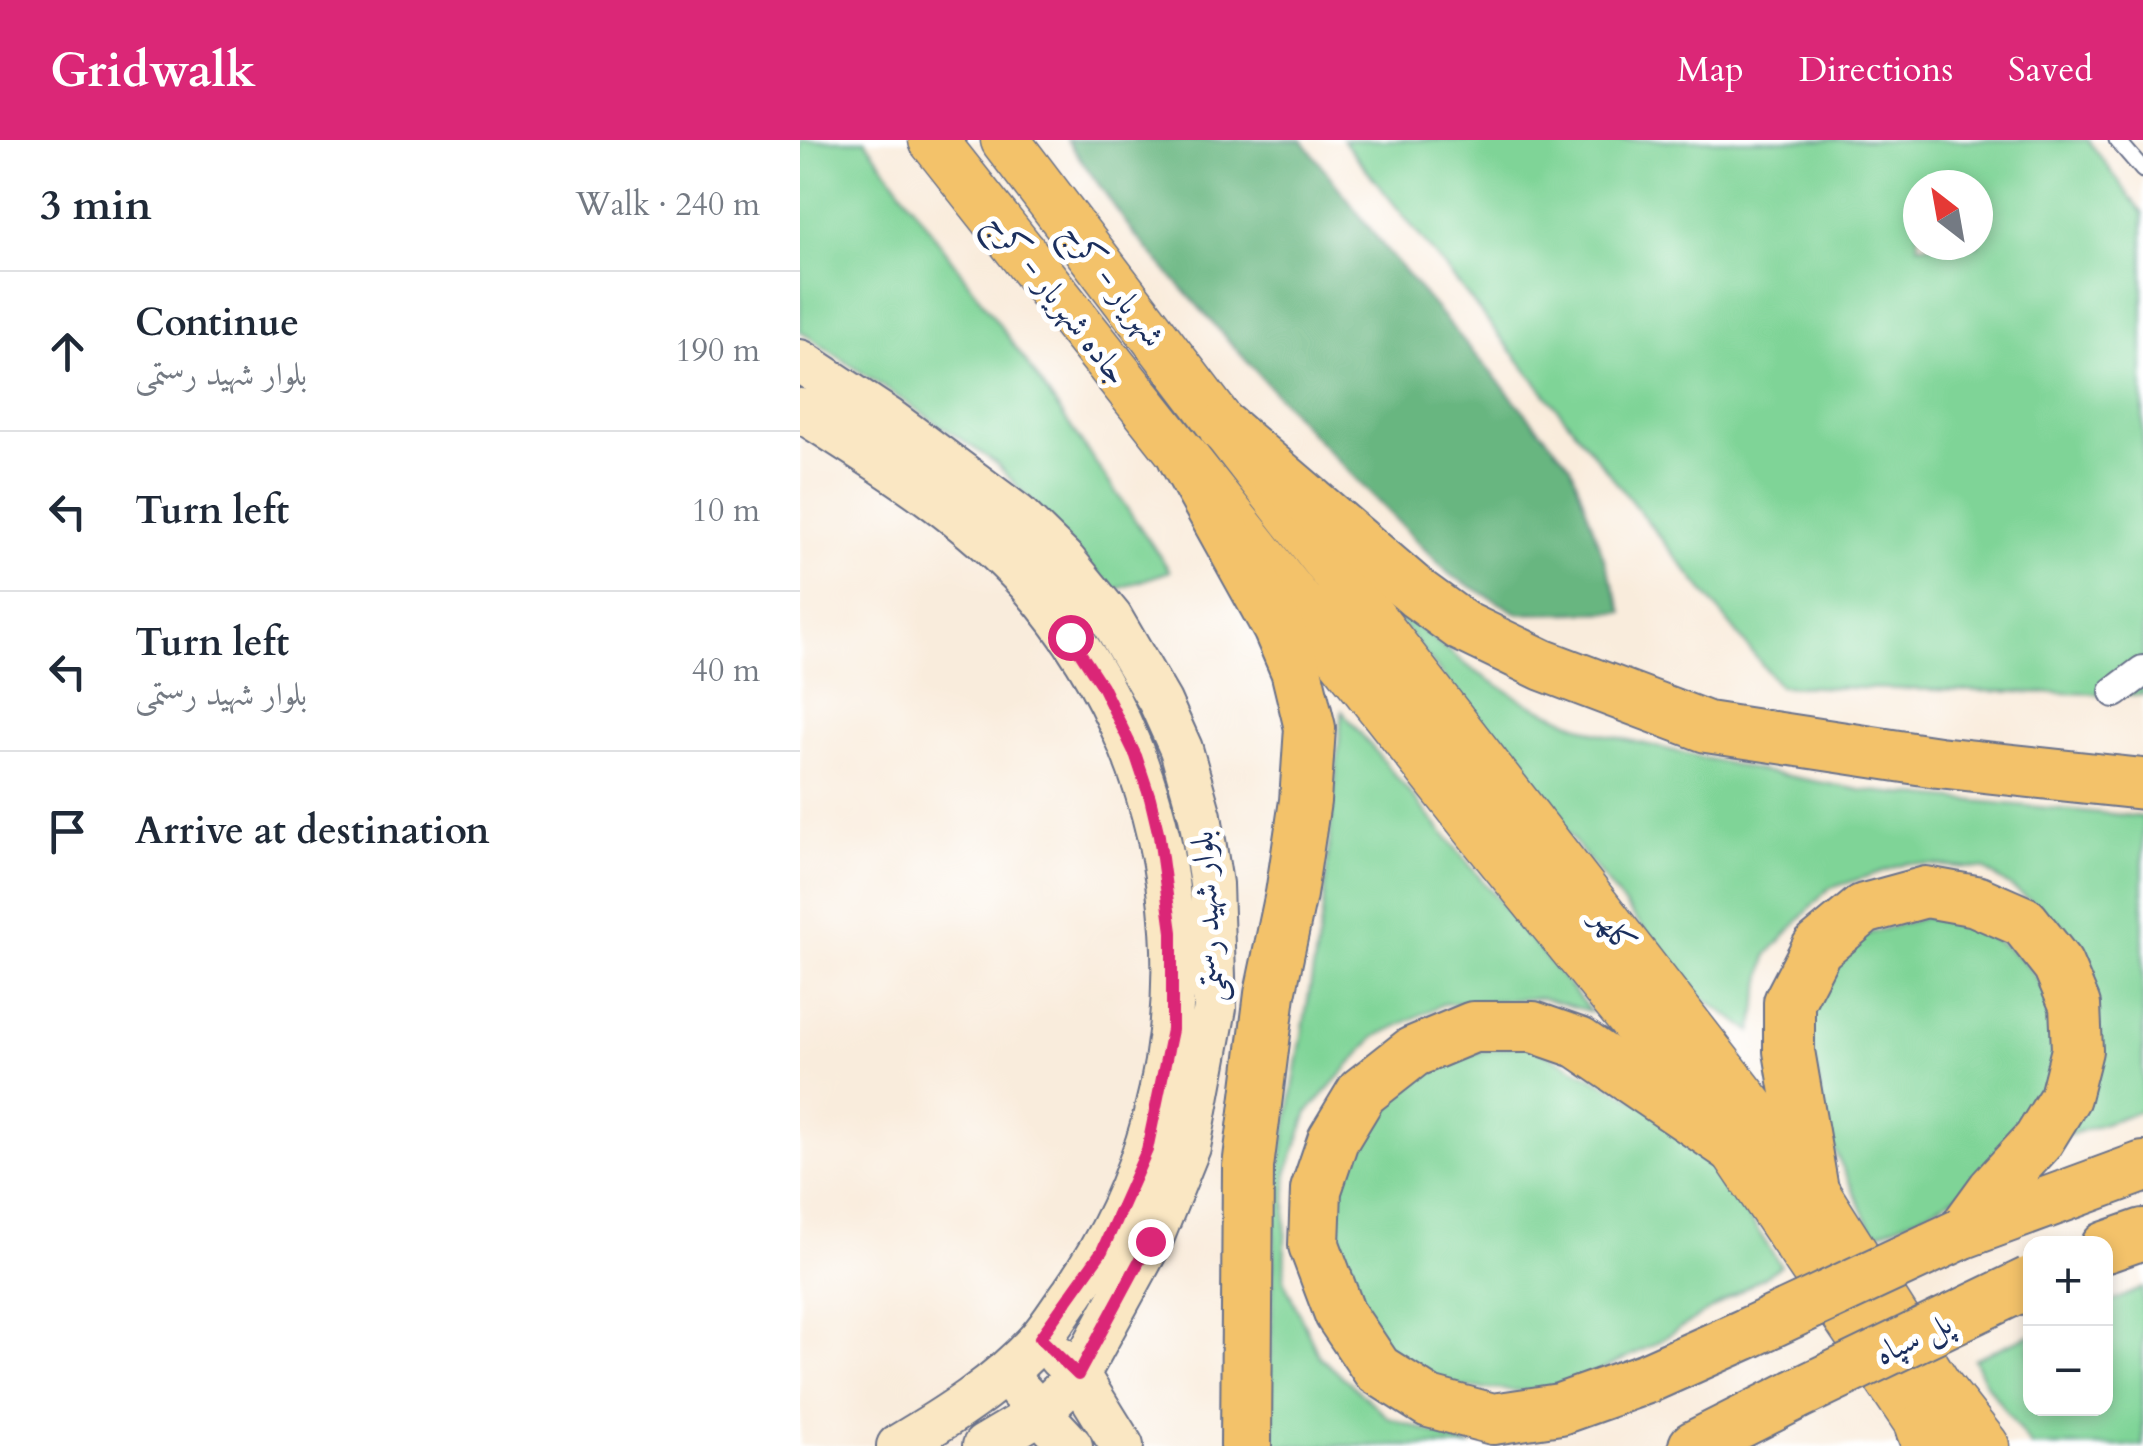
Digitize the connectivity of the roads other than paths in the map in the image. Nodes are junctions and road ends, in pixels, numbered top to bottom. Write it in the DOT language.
graph roads {
  1 [pos="933,140"];
  2 [pos="1005,140"];
  3 [pos="2117,140"];
  4 [pos="2143,170"];
  5 [pos="800,361"];
  6 [pos="800,410"];
  7 [pos="1224,428"];
  8 [pos="1183,457"];
  9 [pos="2143,671"];
  10 [pos="2115,692"];
  11 [pos="2143,784"];
  12 [pos="1731,1146"];
  13 [pos="2143,1167"];
  14 [pos="1813,1190"];
  15 [pos="1960,1234"];
  16 [pos="2143,1234"];
  17 [pos="2113,1245"];
  18 [pos="2143,1245"];
  19 [pos="2113,1247"];
  20 [pos="2023,1285"];
  21 [pos="1748,1332"];
  22 [pos="1040,1338"];
  23 [pos="1004,1375"];
  24 [pos="1078,1375"];
  25 [pos="1795,1395"];
  26 [pos="1040,1413"];
  27 [pos="1928,1440"];
  28 [pos="898,1446"];
  29 [pos="984,1446"];
  30 [pos="1071,1446"];
  31 [pos="1122,1446"];
  32 [pos="1246,1446"];
  33 [pos="1556,1446"];
  34 [pos="1694,1446"];
  35 [pos="1739,1446"];
  36 [pos="1985,1446"];
  1 -- 8 [label="main road, جاده شهریار - کرج"];
  2 -- 7 [label="main road, شهریار - کرج"];
  3 -- 4 [label="lane"];
  5 -- 24 [label="main road, بلوار شهید رستمی"];
  6 -- 22 [label="main road, بلوار شهید رستمی"];
  7 -- 11 [label="highway"];
  7 -- 14 [label="main road, کلهر"];
  8 -- 12 [label="main road, کلهر"];
  8 -- 32 [label="highway"];
  9 -- 10 [label="street"];
  12 -- 21 [label="highway"];
  12 -- 27 [label="main road, کلهر"];
  13 -- 15 [label="highway"];
  14 -- 15 [label="highway"];
  14 -- 36 [label="main road, کلهر"];
  15 -- 21 [label="highway, bridge"];
  16 -- 17 [label="highway"];
  18 -- 19 [label="highway"];
  20 -- 25 [label="highway, پل سپاه, bridge"];
  21 -- 33 [label="highway"];
  22 -- 23 [label="main road, بلوار شهید رستمی"];
  22 -- 24 [label="main road"];
  23 -- 26 [label="main road"];
  23 -- 28 [label="main road, بلوار شهید رستمی"];
  24 -- 26 [label="main road, بلوار شهید رستمی"];
  24 -- 31 [label="main road"];
  25 -- 34 [label="highway, پل سپاه"];
  25 -- 35 [label="highway"];
  26 -- 29 [label="main road, بلوار شهید رستمی"];
  26 -- 30 [label="main road"];
}
